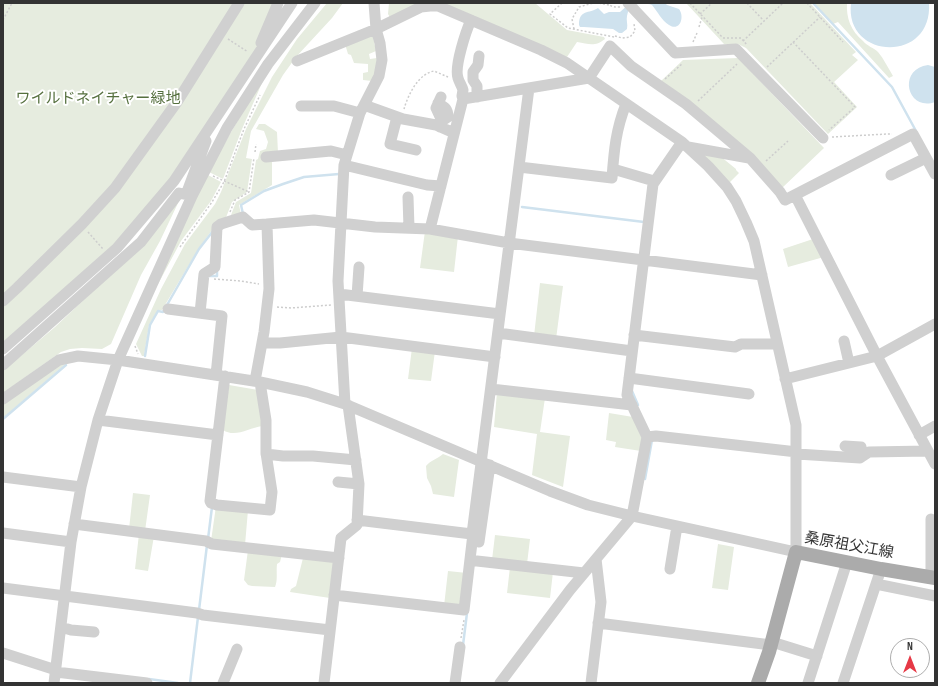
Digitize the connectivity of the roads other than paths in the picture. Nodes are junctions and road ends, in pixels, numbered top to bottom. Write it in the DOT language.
graph roads {
  1 [pos="239,3"];
  2 [pos="278,3"];
  3 [pos="292,3"];
  4 [pos="374,3"];
  5 [pos="309,6"];
  6 [pos="630,6"];
  7 [pos="471,20"];
  8 [pos="376,29"];
  9 [pos="260,51"];
  10 [pos="479,56"];
  11 [pos="296,61"];
  12 [pos="589,78"];
  13 [pos="529,88"];
  14 [pos="477,97"];
  15 [pos="463,99"];
  16 [pos="440,100"];
  17 [pos="626,104"];
  18 [pos="301,106"];
  19 [pos="362,109"];
  20 [pos="399,118"];
  21 [pos="212,124"];
  22 [pos="441,124"];
  23 [pos="454,133"];
  24 [pos="825,135"];
  25 [pos="685,144"];
  26 [pos="416,150"];
  27 [pos="266,157"];
  28 [pos="750,158"];
  29 [pos="926,158"];
  30 [pos="346,160"];
  31 [pos="519,167"];
  32 [pos="613,169"];
  33 [pos="935,174"];
  34 [pos="891,175"];
  35 [pos="654,181"];
  36 [pos="441,186"];
  37 [pos="189,195"];
  38 [pos="794,195"];
  39 [pos="408,197"];
  40 [pos="342,223"];
  41 [pos="267,224"];
  42 [pos="409,228"];
  43 [pos="430,229"];
  44 [pos="509,243"];
  45 [pos="644,260"];
  46 [pos="359,267"];
  47 [pos="762,275"];
  48 [pos="357,296"];
  49 [pos="339,299"];
  50 [pos="3,301"];
  51 [pos="168,309"];
  52 [pos="200,313"];
  53 [pos="500,314"];
  54 [pos="935,324"];
  55 [pos="498,333"];
  56 [pos="634,335"];
  57 [pos="341,337"];
  58 [pos="844,341"];
  59 [pos="262,343"];
  60 [pos="777,344"];
  61 [pos="3,349"];
  62 [pos="632,350"];
  63 [pos="877,356"];
  64 [pos="495,357"];
  65 [pos="118,360"];
  66 [pos="849,363"];
  67 [pos="3,365"];
  68 [pos="220,376"];
  69 [pos="629,378"];
  70 [pos="785,379"];
  71 [pos="258,381"];
  72 [pos="491,389"];
  73 [pos="749,394"];
  74 [pos="3,399"];
  75 [pos="347,405"];
  76 [pos="632,405"];
  77 [pos="98,420"];
  78 [pos="935,426"];
  79 [pos="218,435"];
  80 [pos="919,435"];
  81 [pos="647,437"];
  82 [pos="845,446"];
  83 [pos="928,451"];
  84 [pos="797,453"];
  85 [pos="266,454"];
  86 [pos="863,456"];
  87 [pos="356,460"];
  88 [pos="486,464"];
  89 [pos="935,464"];
  90 [pos="3,477"];
  91 [pos="338,482"];
  92 [pos="358,484"];
  93 [pos="81,487"];
  94 [pos="632,516"];
  95 [pos="357,520"];
  96 [pos="931,520"];
  97 [pos="74,524"];
  98 [pos="676,526"];
  99 [pos="3,533"];
  100 [pos="475,535"];
  101 [pos="71,542"];
  102 [pos="796,552"];
  103 [pos="339,558"];
  104 [pos="596,559"];
  105 [pos="477,561"];
  106 [pos="847,562"];
  107 [pos="670,569"];
  108 [pos="881,569"];
  109 [pos="584,573"];
  110 [pos="933,578"];
  111 [pos="876,584"];
  112 [pos="474,587"];
  113 [pos="3,588"];
  114 [pos="334,595"];
  115 [pos="65,596"];
  116 [pos="935,596"];
  117 [pos="598,623"];
  118 [pos="61,627"];
  119 [pos="330,630"];
  120 [pos="94,632"];
  121 [pos="772,644"];
  122 [pos="460,647"];
  123 [pos="237,648"];
  124 [pos="3,653"];
  125 [pos="817,656"];
  126 [pos="55,675"];
  127 [pos="147,683"];
  128 [pos="222,683"];
  129 [pos="324,683"];
  130 [pos="455,683"];
  131 [pos="500,683"];
  132 [pos="591,683"];
  133 [pos="758,683"];
  134 [pos="808,683"];
  135 [pos="843,683"];
  1 -- 50 [label="street"];
  2 -- 9 [label="street"];
  3 -- 9 [label="street"];
  4 -- 8 [label="street"];
  5 -- 37 [label="street"];
  6 -- 24 [label="street"];
  7 -- 8 [label="street"];
  7 -- 12 [label="street"];
  7 -- 15 [label="street"];
  8 -- 11 [label="street"];
  8 -- 19 [label="street"];
  9 -- 21 [label="street"];
  10 -- 14 [label="street"];
  12 -- 13 [label="street"];
  12 -- 17 [label="street"];
  12 -- 28 [label="street"];
  13 -- 14 [label="street"];
  13 -- 31 [label="street"];
  14 -- 15 [label="street"];
  15 -- 23 [label="street"];
  16 -- 22 [label="street"];
  17 -- 25 [label="street"];
  17 -- 32 [label="street"];
  18 -- 19 [label="street"];
  19 -- 20 [label="street"];
  19 -- 30 [label="street"];
  20 -- 22 [label="street"];
  20 -- 26 [label="street"];
  21 -- 37 [label="street"];
  21 -- 61 [label="street"];
  22 -- 23 [label="street"];
  23 -- 36 [label="street"];
  25 -- 28 [label="street"];
  25 -- 35 [label="street"];
  25 -- 47 [label="street"];
  27 -- 30 [label="street"];
  28 -- 38 [label="street"];
  29 -- 33 [label="street"];
  29 -- 34 [label="street"];
  29 -- 38 [label="street"];
  30 -- 36 [label="street"];
  30 -- 40 [label="street"];
  31 -- 32 [label="street"];
  31 -- 44 [label="street"];
  32 -- 35 [label="street"];
  35 -- 45 [label="street"];
  36 -- 43 [label="street"];
  37 -- 65 [label="street"];
  37 -- 67 [label="street"];
  38 -- 63 [label="street"];
  39 -- 42 [label="street"];
  40 -- 41 [label="street"];
  40 -- 42 [label="street"];
  40 -- 49 [label="street"];
  41 -- 52 [label="street"];
  41 -- 59 [label="street"];
  42 -- 43 [label="street"];
  43 -- 44 [label="street"];
  44 -- 45 [label="street"];
  44 -- 53 [label="street"];
  45 -- 47 [label="street"];
  45 -- 56 [label="street"];
  46 -- 48 [label="street"];
  47 -- 60 [label="street"];
  48 -- 49 [label="street"];
  48 -- 53 [label="street"];
  49 -- 57 [label="street"];
  51 -- 52 [label="street"];
  52 -- 68 [label="street"];
  53 -- 55 [label="street"];
  54 -- 63 [label="street"];
  55 -- 62 [label="street"];
  55 -- 64 [label="street"];
  56 -- 60 [label="street"];
  56 -- 62 [label="street"];
  57 -- 59 [label="street"];
  57 -- 64 [label="street"];
  57 -- 75 [label="street"];
  58 -- 66 [label="street"];
  59 -- 71 [label="street"];
  60 -- 70 [label="street"];
  62 -- 69 [label="street"];
  63 -- 66 [label="street"];
  63 -- 80 [label="street"];
  64 -- 72 [label="street"];
  65 -- 68 [label="street"];
  65 -- 74 [label="street"];
  65 -- 77 [label="street"];
  66 -- 70 [label="street"];
  68 -- 71 [label="street"];
  68 -- 79 [label="street"];
  69 -- 73 [label="street"];
  69 -- 76 [label="street"];
  70 -- 84 [label="street"];
  71 -- 75 [label="street"];
  71 -- 85 [label="street"];
  72 -- 76 [label="street"];
  72 -- 88 [label="street"];
  75 -- 87 [label="street"];
  75 -- 88 [label="street"];
  76 -- 81 [label="street"];
  77 -- 79 [label="street"];
  77 -- 93 [label="street"];
  78 -- 80 [label="street"];
  79 -- 85 [label="street"];
  80 -- 83 [label="street"];
  81 -- 84 [label="street"];
  81 -- 94 [label="street"];
  82 -- 86 [label="street"];
  83 -- 86 [label="street"];
  83 -- 89 [label="street"];
  84 -- 86 [label="street"];
  84 -- 102 [label="street"];
  85 -- 87 [label="street"];
  87 -- 92 [label="street"];
  88 -- 94 [label="street"];
  88 -- 100 [label="street"];
  90 -- 93 [label="street"];
  91 -- 92 [label="street"];
  92 -- 95 [label="street"];
  93 -- 97 [label="street"];
  94 -- 98 [label="street"];
  94 -- 104 [label="street"];
  95 -- 100 [label="street"];
  95 -- 103 [label="street"];
  96 -- 110 [label="street"];
  97 -- 101 [label="street"];
  97 -- 103 [label="street"];
  98 -- 102 [label="street"];
  98 -- 107 [label="street"];
  99 -- 101 [label="street"];
  100 -- 105 [label="street"];
  100 -- 114 [label="street"];
  101 -- 115 [label="street"];
  102 -- 106 [label="main road, 桑原祖父江線"];
  102 -- 121 [label="main road, 桑原祖父江線"];
  103 -- 114 [label="street"];
  104 -- 109 [label="street"];
  104 -- 117 [label="street"];
  105 -- 109 [label="street"];
  105 -- 112 [label="street"];
  106 -- 108 [label="main road, 桑原祖父江線"];
  106 -- 125 [label="street"];
  108 -- 110 [label="main road, 桑原祖父江線"];
  108 -- 111 [label="street"];
  109 -- 131 [label="street"];
  111 -- 116 [label="street"];
  111 -- 135 [label="street"];
  113 -- 115 [label="street"];
  114 -- 119 [label="street"];
  115 -- 118 [label="street"];
  115 -- 119 [label="street"];
  117 -- 121 [label="street"];
  117 -- 132 [label="street"];
  118 -- 120 [label="street"];
  118 -- 126 [label="street"];
  119 -- 129 [label="street"];
  121 -- 125 [label="street"];
  121 -- 133 [label="main road, 桑原祖父江線"];
  122 -- 130 [label="street"];
  123 -- 128 [label="street"];
  124 -- 126 [label="street"];
  125 -- 134 [label="street"];
  126 -- 127 [label="street"];
}
